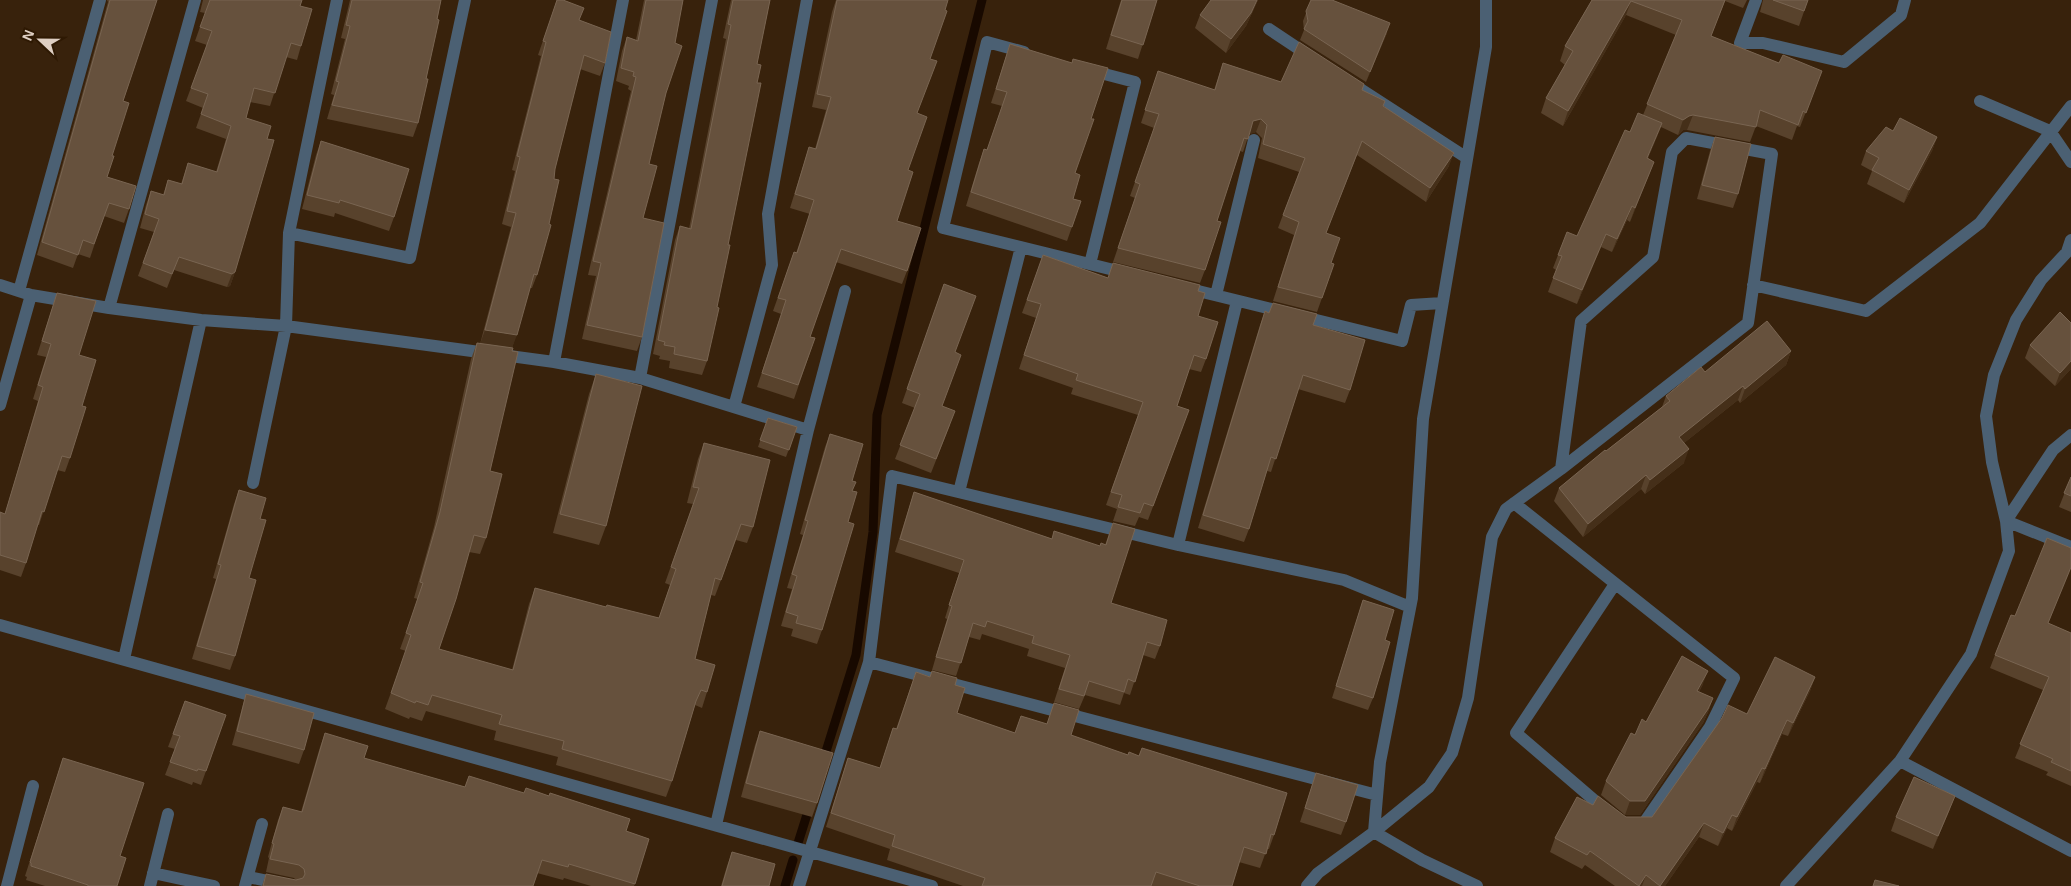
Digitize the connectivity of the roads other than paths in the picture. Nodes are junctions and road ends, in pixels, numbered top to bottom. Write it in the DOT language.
graph roads {
  1 [pos="100,0"];
  2 [pos="195,0"];
  3 [pos="337,0"];
  4 [pos="465,0"];
  5 [pos="623,0"];
  6 [pos="712,0"];
  7 [pos="807,0"];
  8 [pos="1486,0"];
  9 [pos="1756,0"];
  10 [pos="1905,0"];
  11 [pos="1269,30"];
  12 [pos="1033,54"];
  13 [pos="1318,62"];
  14 [pos="1080,67"];
  15 [pos="1335,72"];
  16 [pos="1980,101"];
  17 [pos="2071,106"];
  18 [pos="2050,131"];
  19 [pos="1254,140"];
  20 [pos="1467,158"];
  21 [pos="2071,162"];
  22 [pos="289,233"];
  23 [pos="2071,240"];
  24 [pos="1021,247"];
  25 [pos="1090,264"];
  26 [pos="1138,276"];
  27 [pos="0,285"];
  28 [pos="1753,285"];
  29 [pos="1177,286"];
  30 [pos="19,291"];
  31 [pos="845,291"];
  32 [pos="31,295"];
  33 [pos="1216,295"];
  34 [pos="1236,301"];
  35 [pos="1442,303"];
  36 [pos="109,308"];
  37 [pos="201,320"];
  38 [pos="286,326"];
  39 [pos="554,362"];
  40 [pos="640,378"];
  41 [pos="0,405"];
  42 [pos="734,407"];
  43 [pos="808,430"];
  44 [pos="2071,435"];
  45 [pos="1561,469"];
  46 [pos="253,483"];
  47 [pos="959,492"];
  48 [pos="1514,503"];
  49 [pos="2006,521"];
  50 [pos="1178,545"];
  51 [pos="2071,547"];
  52 [pos="1615,584"];
  53 [pos="1410,607"];
  54 [pos="0,625"];
  55 [pos="124,659"];
  56 [pos="869,662"];
  57 [pos="1900,760"];
  58 [pos="33,786"];
  59 [pos="1377,795"];
  60 [pos="168,814"];
  61 [pos="262,824"];
  62 [pos="716,825"];
  63 [pos="1374,832"];
  64 [pos="2071,851"];
  65 [pos="810,852"];
  66 [pos="153,873"];
  67 [pos="247,881"];
  68 [pos="7,886"];
  69 [pos="150,886"];
  70 [pos="214,886"];
  71 [pos="292,886"];
  72 [pos="799,886"];
  73 [pos="932,886"];
  74 [pos="1307,886"];
  75 [pos="1477,886"];
  76 [pos="1786,886"];
  1 -- 30 [label="street"];
  2 -- 36 [label="street"];
  3 -- 22 [label="street"];
  4 -- 22 [label="street"];
  5 -- 39 [label="street"];
  6 -- 40 [label="street"];
  7 -- 42 [label="street"];
  8 -- 20 [label="street"];
  9 -- 10 [label="street"];
  11 -- 13 [label="street"];
  12 -- 24 [label="street"];
  14 -- 25 [label="street"];
  15 -- 20 [label="street"];
  16 -- 18 [label="street"];
  17 -- 18 [label="street"];
  18 -- 21 [label="street"];
  18 -- 28 [label="street"];
  19 -- 33 [label="street"];
  20 -- 35 [label="street"];
  22 -- 38 [label="street"];
  23 -- 49 [label="street"];
  24 -- 25 [label="street"];
  24 -- 47 [label="street"];
  25 -- 26 [label="street"];
  27 -- 30 [label="street"];
  28 -- 45 [label="street"];
  28 -- 45 [label="street"];
  29 -- 33 [label="street"];
  30 -- 32 [label="street"];
  31 -- 43 [label="street"];
  32 -- 36 [label="street"];
  32 -- 41 [label="street"];
  33 -- 34 [label="street"];
  34 -- 35 [label="street"];
  34 -- 50 [label="street"];
  35 -- 53 [label="street"];
  36 -- 37 [label="street"];
  37 -- 38 [label="street"];
  37 -- 55 [label="street"];
  38 -- 39 [label="street"];
  38 -- 46 [label="street"];
  39 -- 40 [label="street"];
  40 -- 42 [label="street"];
  42 -- 43 [label="street"];
  43 -- 62 [label="street"];
  44 -- 49 [label="street"];
  45 -- 48 [label="street"];
  47 -- 50 [label="street"];
  47 -- 56 [label="street"];
  48 -- 52 [label="street"];
  48 -- 63 [label="street"];
  49 -- 51 [label="street"];
  49 -- 57 [label="street"];
  50 -- 53 [label="street"];
  52 -- 52 [label="street"];
  53 -- 59 [label="street"];
  54 -- 55 [label="street"];
  55 -- 62 [label="street"];
  56 -- 59 [label="street"];
  56 -- 65 [label="street"];
  57 -- 64 [label="street"];
  57 -- 76 [label="street"];
  58 -- 68 [label="street"];
  59 -- 63 [label="street"];
  60 -- 66 [label="street"];
  61 -- 67 [label="street"];
  62 -- 65 [label="street"];
  63 -- 74 [label="street"];
  63 -- 75 [label="street"];
  65 -- 72 [label="street"];
  65 -- 73 [label="street"];
  66 -- 69 [label="street"];
  66 -- 70 [label="street"];
  67 -- 71 [label="street"];
}
